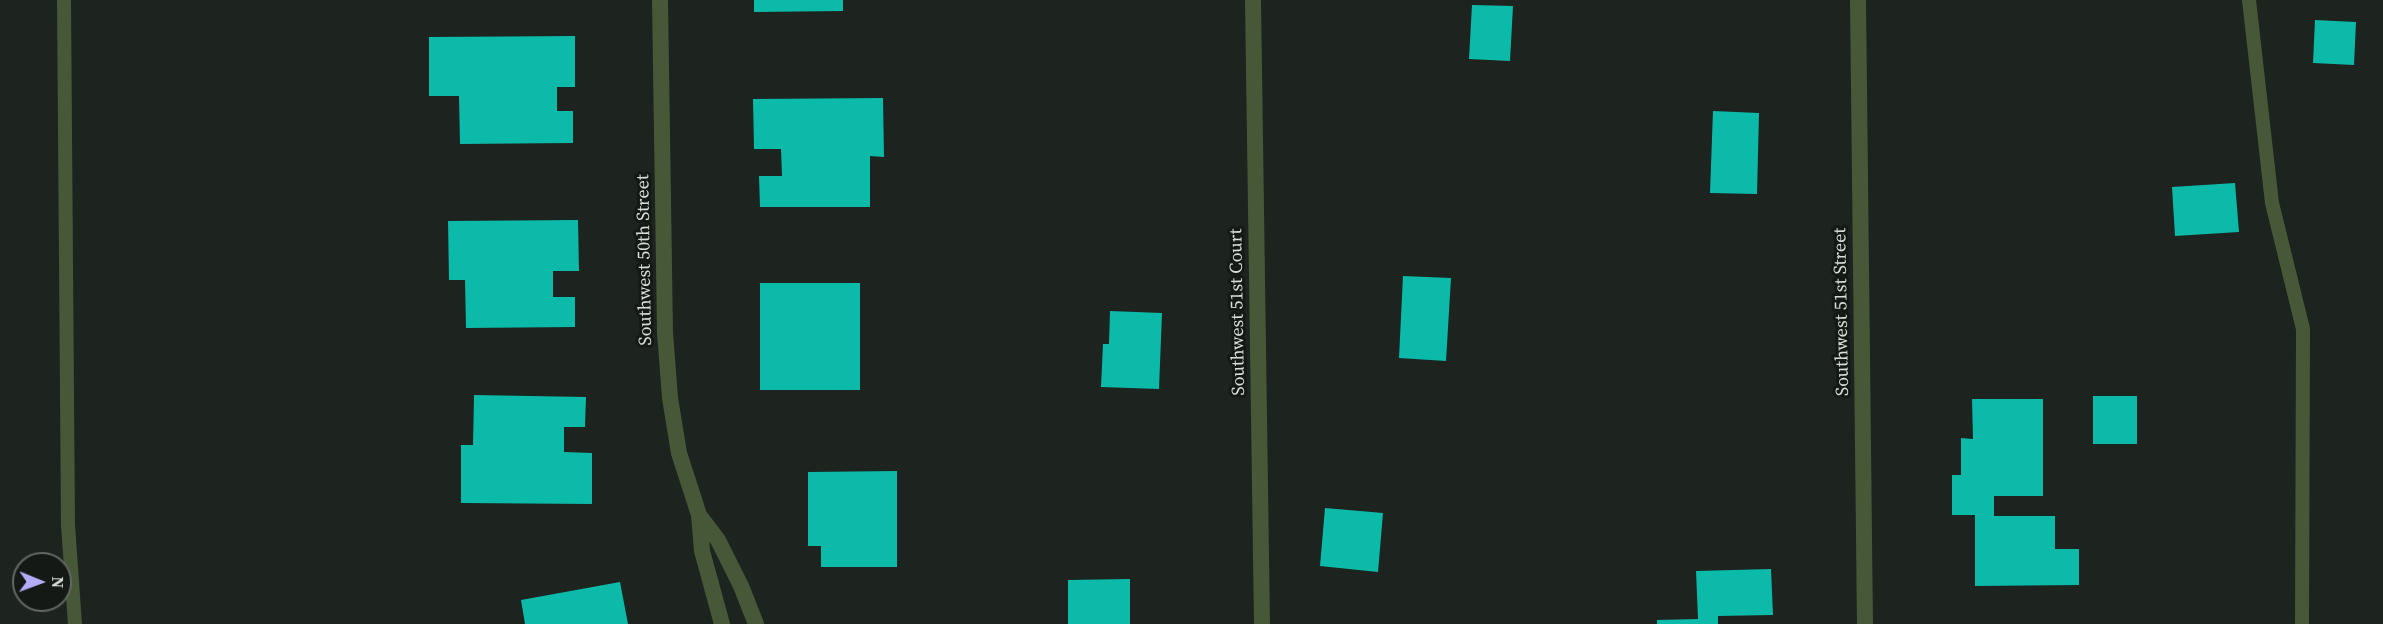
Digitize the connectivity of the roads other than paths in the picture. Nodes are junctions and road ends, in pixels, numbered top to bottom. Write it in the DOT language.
graph roads {
  1 [pos="64,0"];
  2 [pos="660,0"];
  3 [pos="1253,0"];
  4 [pos="1858,0"];
  5 [pos="2249,0"];
  6 [pos="699,515"];
  7 [pos="75,624"];
  8 [pos="722,624"];
  9 [pos="756,624"];
  10 [pos="1262,624"];
  11 [pos="1865,624"];
  12 [pos="2302,624"];
  1 -- 7 [label="lane"];
  2 -- 6 [label="street, Southwest 50th Street"];
  3 -- 10 [label="street, Southwest 51st Court"];
  4 -- 11 [label="street, Southwest 51st Street"];
  5 -- 12 [label="lane"];
  6 -- 8 [label="street, Southwest 50th Street"];
  6 -- 9 [label="street, Southwest 50th Street"];
}
